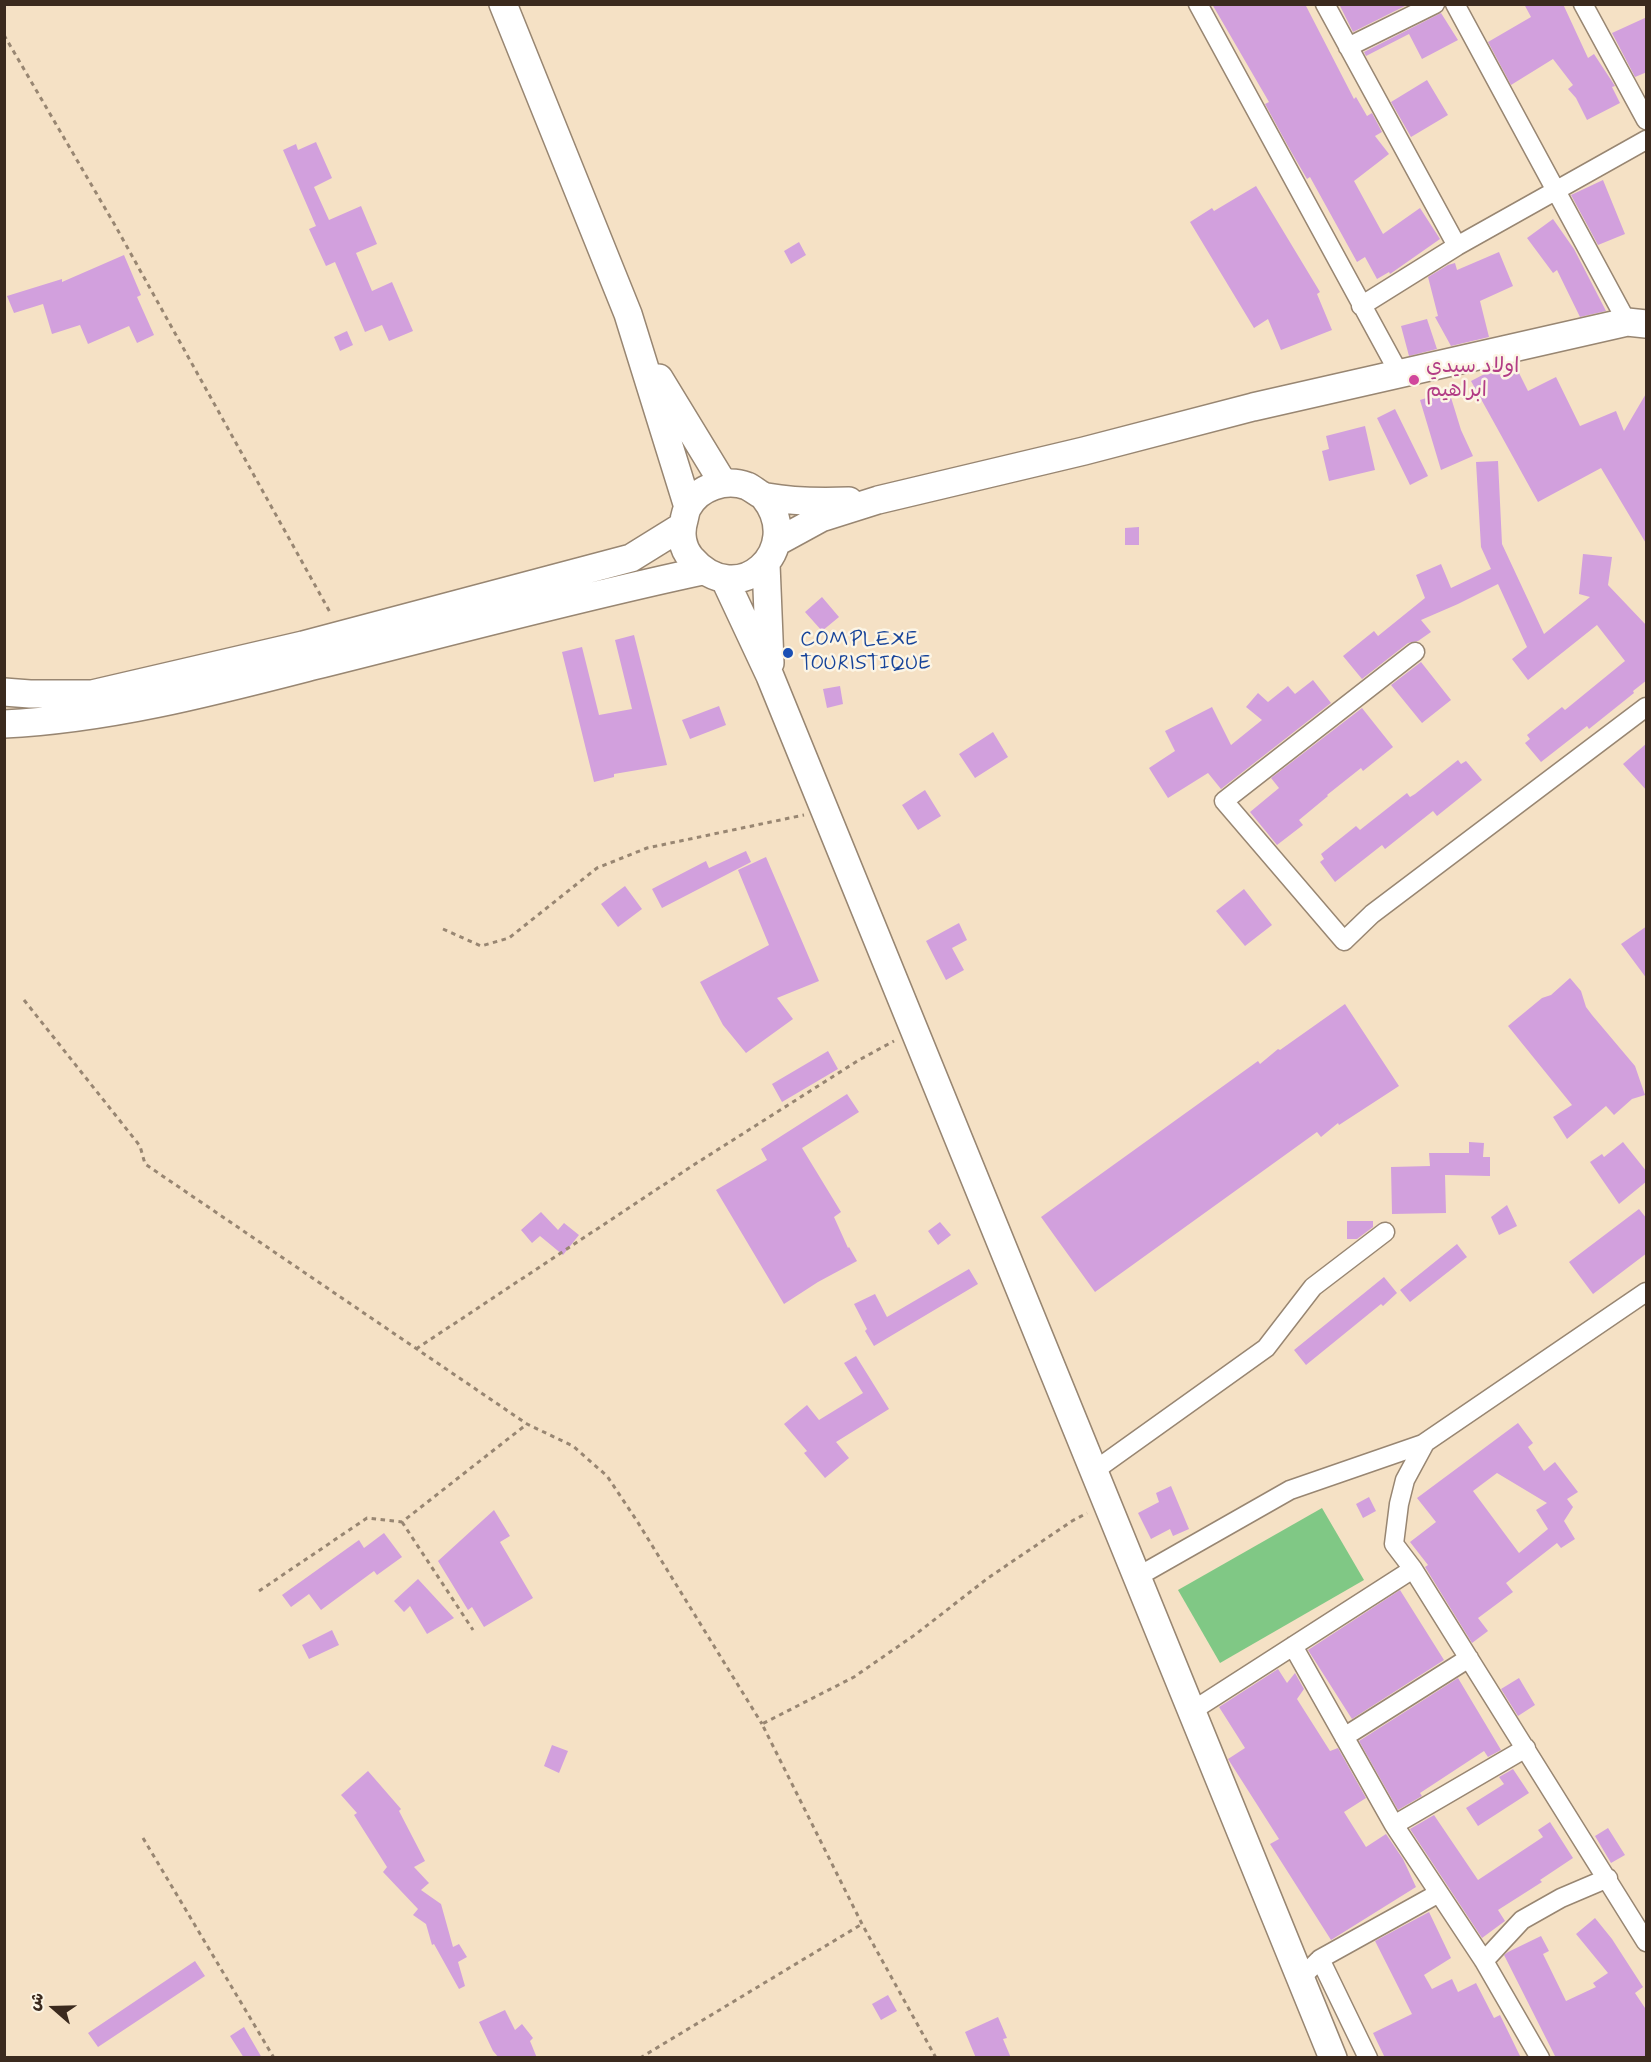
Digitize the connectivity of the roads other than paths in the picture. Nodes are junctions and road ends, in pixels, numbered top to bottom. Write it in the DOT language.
graph roads {
  1 [pos="503,4"];
  2 [pos="1198,4"];
  3 [pos="1325,4"];
  4 [pos="1435,4"];
  5 [pos="1455,4"];
  6 [pos="1590,7"];
  7 [pos="1348,47"];
  8 [pos="1647,120"];
  9 [pos="1647,140"];
  10 [pos="1556,189"];
  11 [pos="1457,246"];
  12 [pos="1361,306"];
  13 [pos="1637,323"];
  14 [pos="639,344"];
  15 [pos="1399,373"];
  16 [pos="723,483"];
  17 [pos="764,497"];
  18 [pos="878,500"];
  19 [pos="685,517"];
  20 [pos="771,553"];
  21 [pos="713,575"];
  22 [pos="1415,652"];
  23 [pos="770,676"];
  24 [pos="4,692"];
  25 [pos="1647,707"];
  26 [pos="4,724"];
  27 [pos="1385,1232"];
  28 [pos="1647,1292"];
  29 [pos="1425,1443"];
  30 [pos="1094,1471"];
  31 [pos="1413,1569"];
  32 [pos="1137,1577"];
  33 [pos="1293,1646"];
  34 [pos="1469,1658"];
  35 [pos="1192,1711"];
  36 [pos="1344,1737"];
  37 [pos="1526,1748"];
  38 [pos="1394,1825"];
  39 [pos="1608,1878"];
  40 [pos="1439,1893"];
  41 [pos="1647,1942"];
  42 [pos="1320,1959"];
  43 [pos="1484,1961"];
  44 [pos="1301,1978"];
  45 [pos="1333,2058"];
  46 [pos="1368,2058"];
  47 [pos="1540,2058"];
  1 -- 14 [label="main road"];
  2 -- 12 [label="street"];
  3 -- 7 [label="street"];
  4 -- 7 [label="street"];
  5 -- 10 [label="street"];
  6 -- 8 [label="street"];
  7 -- 11 [label="street"];
  9 -- 10 [label="street"];
  10 -- 11 [label="street"];
  10 -- 13 [label="street"];
  11 -- 12 [label="street"];
  12 -- 15 [label="street"];
  13 -- 15 [label="main road"];
  14 -- 16 [label="main road"];
  14 -- 19 [label="main road"];
  15 -- 18 [label="main road"];
  16 -- 17 [label="main road"];
  16 -- 19 [label="main road"];
  17 -- 18 [label="main road"];
  17 -- 20 [label="main road"];
  18 -- 20 [label="main road"];
  19 -- 21 [label="main road"];
  19 -- 24 [label="main road"];
  20 -- 21 [label="main road"];
  20 -- 23 [label="main road"];
  21 -- 23 [label="main road"];
  21 -- 26 [label="main road"];
  22 -- 25 [label="street"];
  23 -- 30 [label="main road"];
  27 -- 30 [label="street"];
  28 -- 29 [label="street"];
  29 -- 31 [label="street"];
  29 -- 32 [label="street"];
  30 -- 32 [label="main road"];
  31 -- 33 [label="street"];
  31 -- 34 [label="street"];
  32 -- 35 [label="main road"];
  33 -- 35 [label="street"];
  33 -- 36 [label="street"];
  34 -- 36 [label="street"];
  34 -- 37 [label="street"];
  35 -- 44 [label="main road"];
  36 -- 38 [label="street"];
  37 -- 38 [label="street"];
  37 -- 39 [label="street"];
  38 -- 40 [label="street"];
  39 -- 41 [label="street"];
  39 -- 43 [label="street"];
  40 -- 42 [label="street"];
  40 -- 43 [label="street"];
  42 -- 44 [label="street"];
  42 -- 46 [label="street"];
  43 -- 47 [label="street"];
  44 -- 45 [label="main road"];
}
